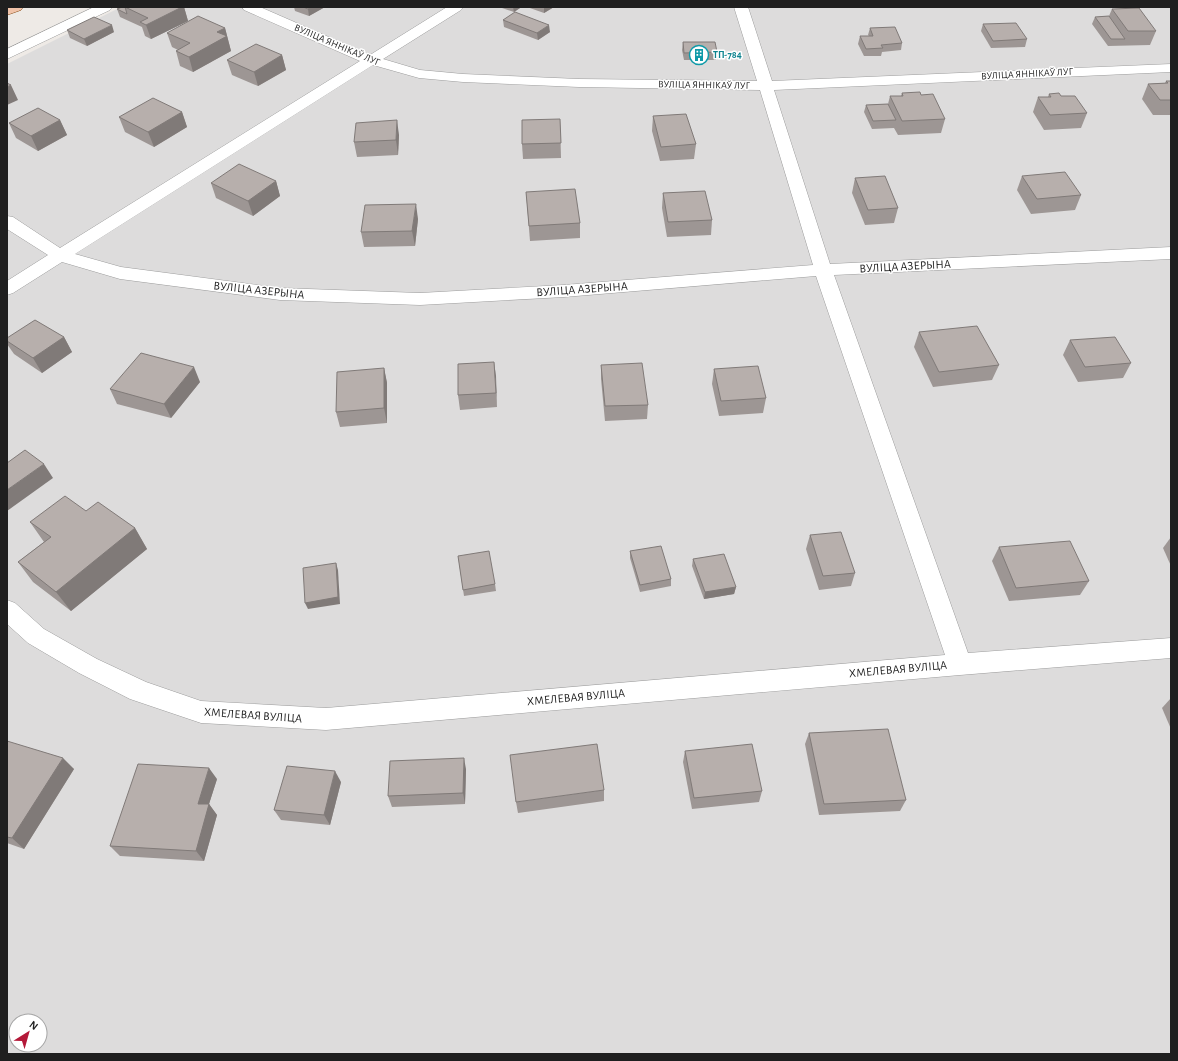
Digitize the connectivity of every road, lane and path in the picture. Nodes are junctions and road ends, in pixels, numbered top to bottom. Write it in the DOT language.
graph roads {
  1 [pos="16,7"];
  2 [pos="105,7"];
  3 [pos="249,7"];
  4 [pos="456,7"];
  5 [pos="741,7"];
  6 [pos="7,11"];
  7 [pos="7,55"];
  8 [pos="370,60"];
  9 [pos="1171,68"];
  10 [pos="765,86"];
  11 [pos="7,221"];
  12 [pos="1171,253"];
  13 [pos="61,256"];
  14 [pos="823,270"];
  15 [pos="7,289"];
  16 [pos="7,610"];
  17 [pos="1171,648"];
  18 [pos="960,664"];
  1 -- 6 [label="main road"];
  2 -- 7 [label="street"];
  3 -- 8 [label="street, ВУЛІЦА ЯННІКАЎ ЛУГ"];
  4 -- 8 [label="street"];
  5 -- 10 [label="street"];
  8 -- 10 [label="street, ВУЛІЦА ЯННІКАЎ ЛУГ"];
  8 -- 13 [label="street"];
  9 -- 10 [label="street, ВУЛІЦА ЯННІКАЎ ЛУГ"];
  10 -- 14 [label="street"];
  11 -- 13 [label="street, ВУЛІЦА АЗЕРЫНА"];
  12 -- 14 [label="street, ВУЛІЦА АЗЕРЫНА"];
  13 -- 14 [label="street, ВУЛІЦА АЗЕРЫНА"];
  13 -- 15 [label="street"];
  14 -- 18 [label="street"];
  16 -- 18 [label="street, ХМЕЛЕВАЯ ВУЛІЦА"];
  17 -- 18 [label="street, ХМЕЛЕВАЯ ВУЛІЦА"];
}
